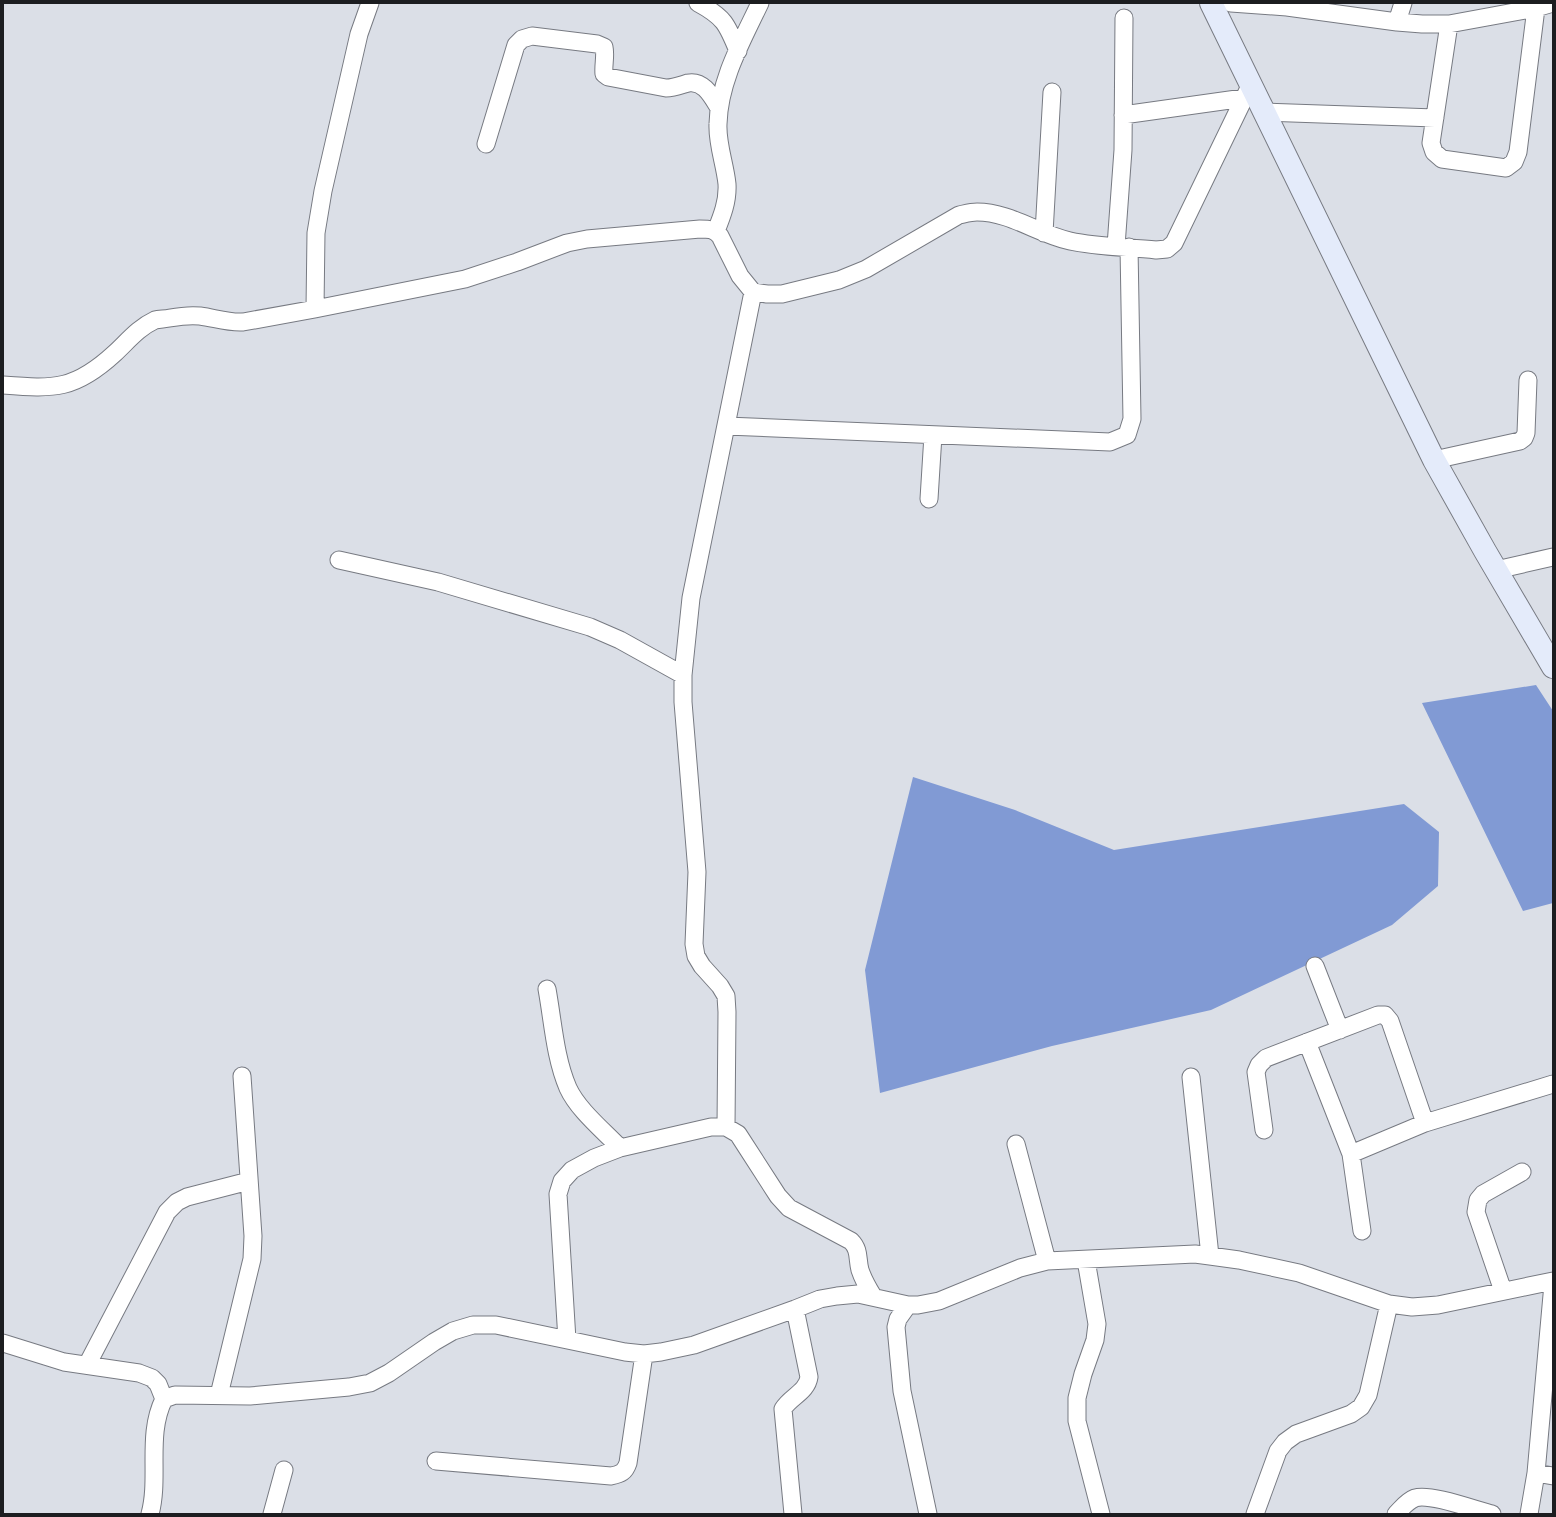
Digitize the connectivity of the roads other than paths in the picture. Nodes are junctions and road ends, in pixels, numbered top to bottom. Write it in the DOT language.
graph roads {
  1 [pos="370,3"];
  2 [pos="698,3"];
  3 [pos="760,3"];
  4 [pos="1211,3"];
  5 [pos="1231,3"];
  6 [pos="1403,3"];
  7 [pos="1553,3"];
  8 [pos="1536,8"];
  9 [pos="1480,10"];
  10 [pos="1124,18"];
  11 [pos="1397,22"];
  12 [pos="1449,24"];
  13 [pos="738,51"];
  14 [pos="1247,91"];
  15 [pos="1052,92"];
  16 [pos="719,108"];
  17 [pos="1264,112"];
  18 [pos="1123,115"];
  19 [pos="1434,118"];
  20 [pos="486,144"];
  21 [pos="716,232"];
  22 [pos="1044,233"];
  23 [pos="1123,247"];
  24 [pos="753,292"];
  25 [pos="315,309"];
  26 [pos="1528,380"];
  27 [pos="3,385"];
  28 [pos="726,426"];
  29 [pos="933,435"];
  30 [pos="1434,460"];
  31 [pos="929,499"];
  32 [pos="1553,557"];
  33 [pos="339,560"];
  34 [pos="1496,570"];
  35 [pos="1553,667"];
  36 [pos="683,675"];
  37 [pos="1316,966"];
  38 [pos="547,989"];
  39 [pos="1340,1030"];
  40 [pos="1307,1042"];
  41 [pos="242,1076"];
  42 [pos="1191,1077"];
  43 [pos="1553,1084"];
  44 [pos="1425,1123"];
  45 [pos="726,1127"];
  46 [pos="1264,1130"];
  47 [pos="1016,1144"];
  48 [pos="620,1148"];
  49 [pos="1351,1154"];
  50 [pos="1522,1172"];
  51 [pos="249,1181"];
  52 [pos="1362,1231"];
  53 [pos="1210,1256"];
  54 [pos="1086,1260"];
  55 [pos="1047,1261"];
  56 [pos="1553,1282"];
  57 [pos="1503,1291"];
  58 [pos="872,1296"];
  59 [pos="1390,1304"];
  60 [pos="908,1305"];
  61 [pos="795,1309"];
  62 [pos="567,1340"];
  63 [pos="3,1343"];
  64 [pos="644,1354"];
  65 [pos="88,1365"];
  66 [pos="1549,1366"];
  67 [pos="220,1395"];
  68 [pos="164,1399"];
  69 [pos="436,1461"];
  70 [pos="284,1470"];
  71 [pos="1545,1474"];
  72 [pos="150,1514"];
  73 [pos="272,1514"];
  74 [pos="793,1514"];
  75 [pos="928,1514"];
  76 [pos="1101,1514"];
  77 [pos="1255,1514"];
  78 [pos="1396,1514"];
  79 [pos="1492,1514"];
  80 [pos="1529,1514"];
  1 -- 25 [label="street"];
  2 -- 13 [label="street"];
  3 -- 13 [label="street"];
  4 -- 14 [label="main road"];
  5 -- 11 [label="street"];
  6 -- 11 [label="street"];
  7 -- 8 [label="street"];
  8 -- 9 [label="street"];
  8 -- 19 [label="street"];
  9 -- 12 [label="street"];
  10 -- 18 [label="street"];
  11 -- 12 [label="street"];
  12 -- 19 [label="street"];
  13 -- 16 [label="street"];
  14 -- 17 [label="main road"];
  14 -- 18 [label="street"];
  14 -- 23 [label="street"];
  15 -- 22 [label="street"];
  16 -- 20 [label="street"];
  16 -- 21 [label="street"];
  17 -- 19 [label="street"];
  17 -- 30 [label="main road"];
  18 -- 23 [label="street"];
  21 -- 24 [label="street"];
  21 -- 25 [label="street"];
  22 -- 23 [label="street"];
  22 -- 24 [label="street"];
  23 -- 29 [label="street"];
  24 -- 28 [label="street"];
  25 -- 27 [label="street"];
  26 -- 30 [label="street"];
  28 -- 29 [label="street"];
  28 -- 36 [label="street"];
  29 -- 31 [label="street"];
  30 -- 34 [label="main road"];
  32 -- 34 [label="street"];
  33 -- 36 [label="street"];
  34 -- 35 [label="main road"];
  36 -- 45 [label="street"];
  37 -- 39 [label="street"];
  38 -- 48 [label="street"];
  39 -- 40 [label="street"];
  39 -- 44 [label="street"];
  40 -- 46 [label="street"];
  40 -- 49 [label="street"];
  41 -- 51 [label="street"];
  42 -- 53 [label="street"];
  43 -- 44 [label="street"];
  44 -- 49 [label="street"];
  45 -- 48 [label="street"];
  45 -- 58 [label="street"];
  47 -- 55 [label="street"];
  48 -- 62 [label="street"];
  49 -- 52 [label="street"];
  50 -- 57 [label="street"];
  51 -- 65 [label="street"];
  51 -- 67 [label="street"];
  53 -- 54 [label="street"];
  53 -- 59 [label="street"];
  54 -- 55 [label="street"];
  54 -- 76 [label="street"];
  55 -- 60 [label="street"];
  56 -- 57 [label="street"];
  56 -- 66 [label="street"];
  57 -- 59 [label="street"];
  58 -- 60 [label="street"];
  58 -- 61 [label="street"];
  59 -- 77 [label="street"];
  60 -- 75 [label="street"];
  61 -- 64 [label="street"];
  61 -- 74 [label="street"];
  62 -- 64 [label="street"];
  62 -- 67 [label="street"];
  63 -- 65 [label="street"];
  64 -- 69 [label="street"];
  65 -- 68 [label="street"];
  66 -- 71 [label="street"];
  67 -- 68 [label="street"];
  68 -- 72 [label="street"];
  70 -- 73 [label="street"];
  71 -- 80 [label="street"];
  78 -- 79 [label="street"];
}
